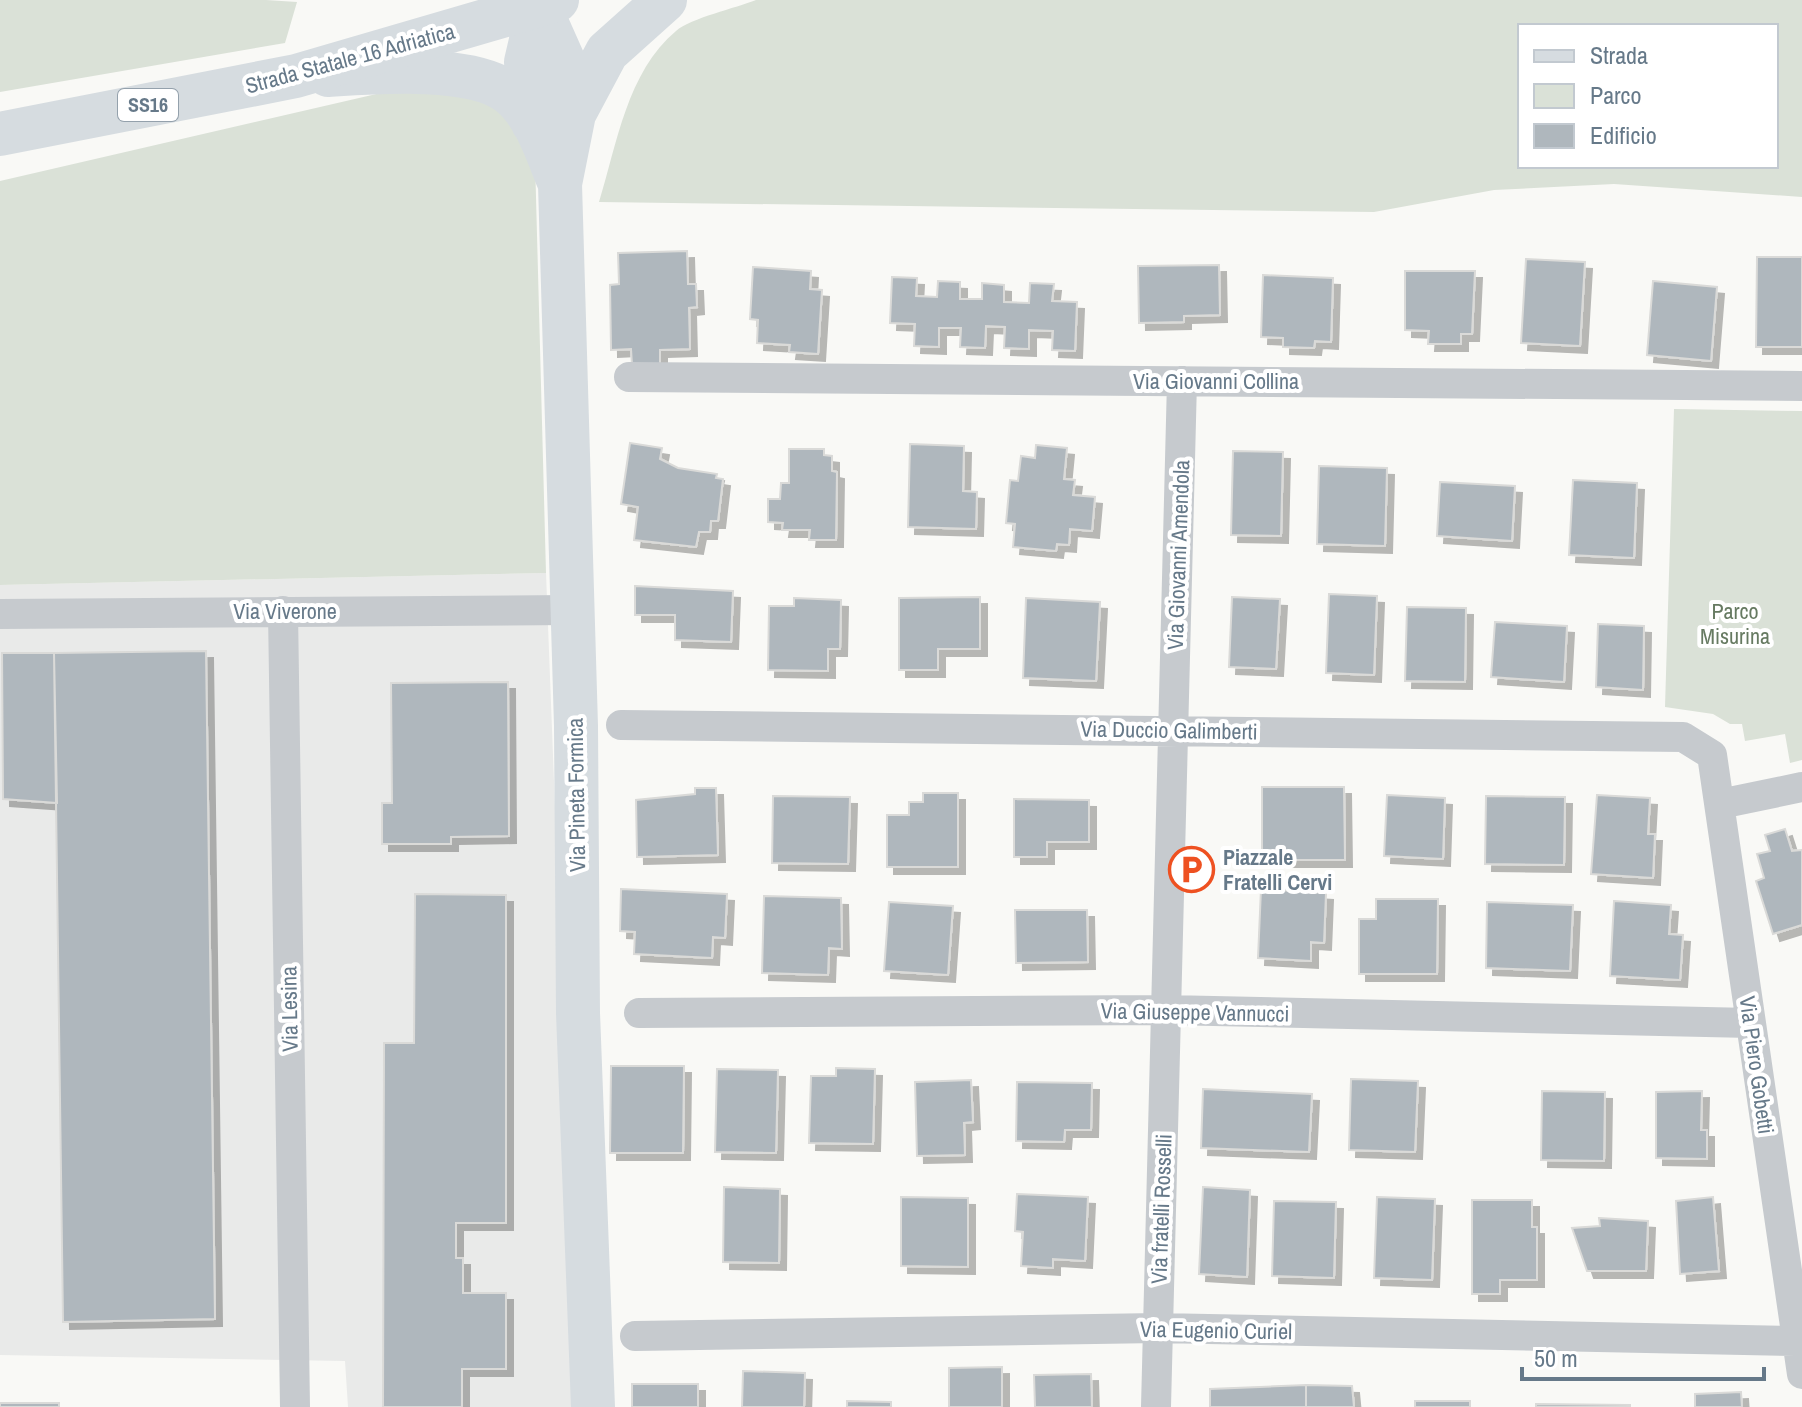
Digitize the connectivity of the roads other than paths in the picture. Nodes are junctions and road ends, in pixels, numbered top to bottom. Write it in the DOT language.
graph roads {
  1 [pos="665,0"];
  2 [pos="548,3"];
  3 [pos="296,76"];
  4 [pos="554,118"];
  5 [pos="0,134"];
  6 [pos="629,377"];
  7 [pos="1182,381"];
  8 [pos="1802,386"];
  9 [pos="571,610"];
  10 [pos="283,611"];
  11 [pos="0,614"];
  12 [pos="621,725"];
  13 [pos="1173,730"];
  14 [pos="1712,755"];
  15 [pos="1802,787"];
  16 [pos="1720,804"];
  17 [pos="1167,1010"];
  18 [pos="639,1013"];
  19 [pos="1751,1023"];
  20 [pos="1158,1328"];
  21 [pos="635,1336"];
  22 [pos="1796,1341"];
  23 [pos="1802,1374"];
  24 [pos="295,1407"];
  25 [pos="593,1407"];
  26 [pos="1156,1407"];
  1 -- 4 [label="street, Via Pineta Formica"];
  2 -- 3 [label="street, Strada Statale 16 Adriatica / SS16"];
  2 -- 4 [label="street, Via Pineta Formica"];
  3 -- 4 [label="street"];
  3 -- 5 [label="street, Strada Statale 16 Adriatica / SS16"];
  4 -- 9 [label="street, Via Pineta Formica"];
  6 -- 7 [label="street, Via Giovanni Collina"];
  7 -- 8 [label="street, Via Giovanni Collina"];
  7 -- 13 [label="street, Via Giovanni Amendola"];
  9 -- 10 [label="street, Via Viverone"];
  9 -- 25 [label="street, Via Pineta Formica"];
  10 -- 11 [label="street, Via Viverone"];
  10 -- 24 [label="street, Via Lesina"];
  12 -- 13 [label="street, Via Duccio Galimberti"];
  13 -- 14 [label="street, Via Duccio Galimberti"];
  13 -- 17 [label="street"];
  14 -- 16 [label="street, Via Piero Gobetti"];
  15 -- 16 [label="street"];
  16 -- 19 [label="street, Via Piero Gobetti"];
  17 -- 18 [label="street, Via Giuseppe Vannucci"];
  17 -- 19 [label="street, Via Giuseppe Vannucci"];
  17 -- 20 [label="street, Via fratelli Rosselli"];
  19 -- 22 [label="street, Via Piero Gobetti"];
  20 -- 21 [label="street, Via Eugenio Curiel"];
  20 -- 22 [label="street, Via Eugenio Curiel"];
  20 -- 26 [label="street, Via fratelli Rosselli"];
  22 -- 23 [label="street, Via Piero Gobetti"];
}
